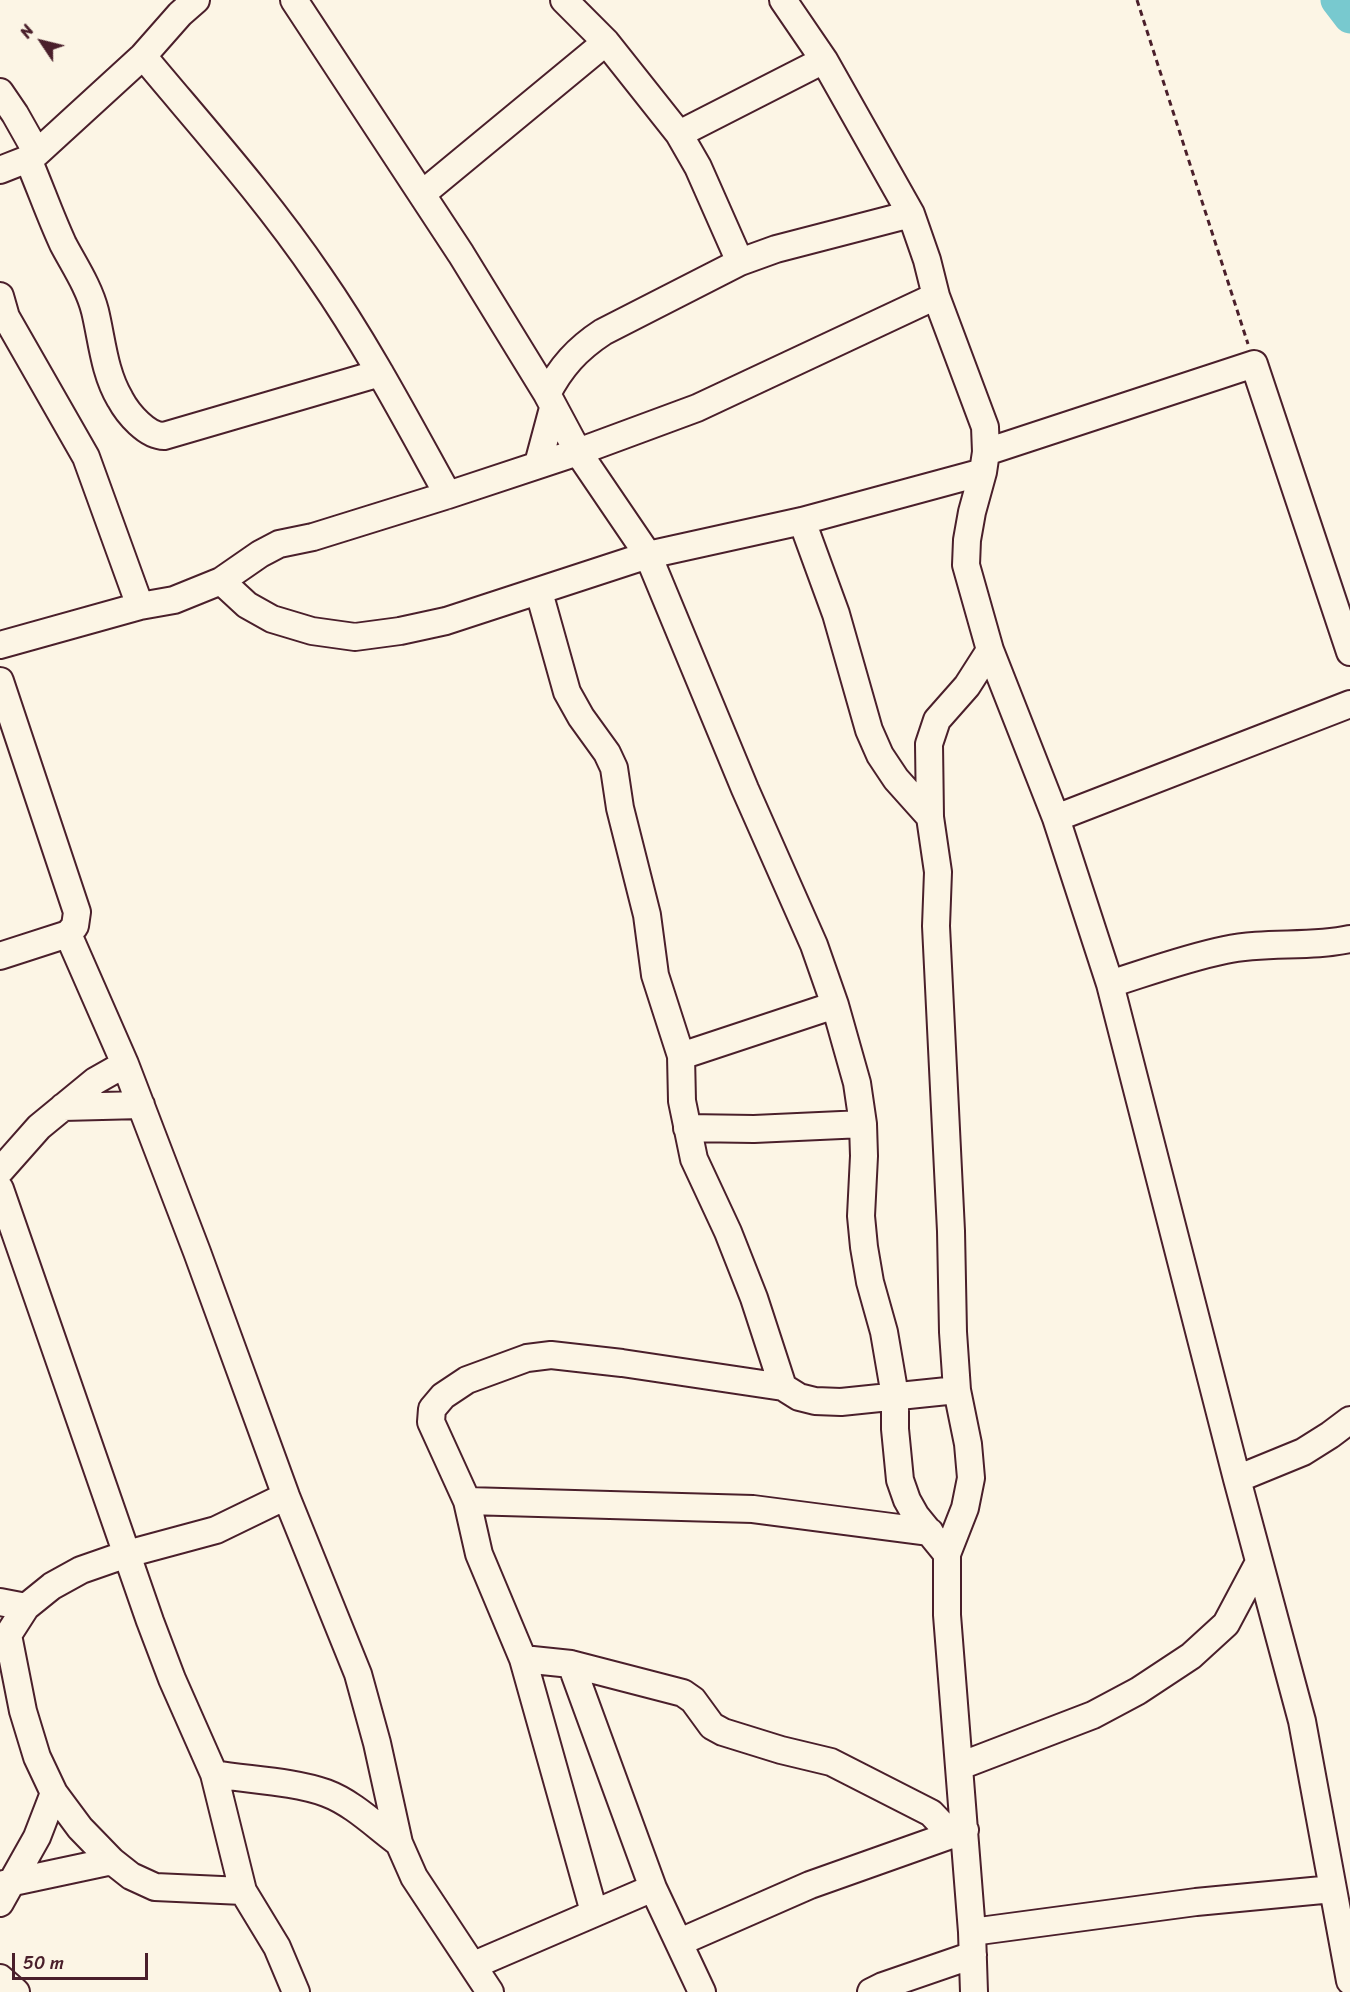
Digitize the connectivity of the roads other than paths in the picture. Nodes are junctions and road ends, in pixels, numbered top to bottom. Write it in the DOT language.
graph roads {
  1 [pos="196,0"];
  2 [pos="294,0"];
  3 [pos="564,0"];
  4 [pos="783,0"];
  5 [pos="606,42"];
  6 [pos="143,56"];
  7 [pos="824,60"];
  8 [pos="0,92"];
  9 [pos="679,134"];
  10 [pos="32,156"];
  11 [pos="0,170"];
  12 [pos="422,194"];
  13 [pos="911,214"];
  14 [pos="740,262"];
  15 [pos="0,296"];
  16 [pos="936,296"];
  17 [pos="380,373"];
  18 [pos="550,401"];
  19 [pos="578,452"];
  20 [pos="985,462"];
  21 [pos="538,464"];
  22 [pos="448,495"];
  23 [pos="802,521"];
  24 [pos="648,555"];
  25 [pos="221,581"];
  26 [pos="539,592"];
  27 [pos="140,606"];
  28 [pos="0,645"];
  29 [pos="990,650"];
  30 [pos="1350,652"];
  31 [pos="0,681"];
  32 [pos="967,686"];
  33 [pos="1008,695"];
  34 [pos="1350,704"];
  35 [pos="930,817"];
  36 [pos="1056,818"];
  37 [pos="68,934"];
  38 [pos="1350,939"];
  39 [pos="0,956"];
  40 [pos="1110,984"];
  41 [pos="836,1005"];
  42 [pos="681,1056"];
  43 [pos="125,1064"];
  44 [pos="141,1106"];
  45 [pos="63,1107"];
  46 [pos="863,1124"];
  47 [pos="687,1128"];
  48 [pos="0,1171"];
  49 [pos="0,1189"];
  50 [pos="783,1387"];
  51 [pos="957,1390"];
  52 [pos="895,1396"];
  53 [pos="1350,1420"];
  54 [pos="1236,1479"];
  55 [pos="286,1496"];
  56 [pos="467,1501"];
  57 [pos="930,1532"];
  58 [pos="127,1554"];
  59 [pos="948,1554"];
  60 [pos="1259,1562"];
  61 [pos="0,1602"];
  62 [pos="26,1607"];
  63 [pos="4,1640"];
  64 [pos="523,1659"];
  65 [pos="571,1664"];
  66 [pos="960,1766"];
  67 [pos="214,1774"];
  68 [pos="54,1793"];
  69 [pos="958,1833"];
  70 [pos="399,1844"];
  71 [pos="112,1861"];
  72 [pos="653,1888"];
  73 [pos="1333,1889"];
  74 [pos="4,1890"];
  75 [pos="243,1891"];
  76 [pos="594,1912"];
  77 [pos="680,1942"];
  78 [pos="973,1943"];
  79 [pos="474,1965"];
  80 [pos="0,1978"];
  81 [pos="1350,1981"];
  82 [pos="16,1992"];
  83 [pos="296,1992"];
  84 [pos="490,1992"];
  85 [pos="702,1992"];
  86 [pos="872,1992"];
  87 [pos="974,1992"];
  1 -- 6 [label="street"];
  2 -- 12 [label="street"];
  3 -- 5 [label="street"];
  4 -- 7 [label="street"];
  5 -- 9 [label="street"];
  5 -- 12 [label="street"];
  6 -- 10 [label="street"];
  6 -- 17 [label="street"];
  7 -- 9 [label="street"];
  7 -- 13 [label="street"];
  8 -- 10 [label="street"];
  9 -- 14 [label="street"];
  10 -- 11 [label="street"];
  10 -- 17 [label="street"];
  12 -- 18 [label="street"];
  13 -- 14 [label="street"];
  13 -- 16 [label="street"];
  14 -- 18 [label="street"];
  15 -- 27 [label="street"];
  16 -- 19 [label="street"];
  16 -- 20 [label="street"];
  17 -- 22 [label="street"];
  18 -- 19 [label="street"];
  18 -- 21 [label="street"];
  19 -- 21 [label="street"];
  19 -- 24 [label="street"];
  20 -- 23 [label="street"];
  20 -- 29 [label="street"];
  20 -- 30 [label="street"];
  21 -- 22 [label="street"];
  22 -- 25 [label="street"];
  23 -- 24 [label="street"];
  23 -- 35 [label="street"];
  24 -- 26 [label="street"];
  24 -- 41 [label="street"];
  25 -- 26 [label="street"];
  25 -- 27 [label="street"];
  26 -- 42 [label="street"];
  27 -- 28 [label="street"];
  29 -- 32 [label="street"];
  29 -- 33 [label="street"];
  31 -- 37 [label="street"];
  32 -- 33 [label="street"];
  32 -- 35 [label="street"];
  33 -- 36 [label="street"];
  34 -- 36 [label="street"];
  35 -- 51 [label="street"];
  36 -- 40 [label="street"];
  37 -- 39 [label="street"];
  37 -- 43 [label="street"];
  38 -- 40 [label="street"];
  40 -- 54 [label="street"];
  41 -- 42 [label="street"];
  41 -- 46 [label="street"];
  42 -- 47 [label="street"];
  43 -- 44 [label="street"];
  43 -- 45 [label="street"];
  44 -- 45 [label="street"];
  44 -- 55 [label="street"];
  45 -- 48 [label="street"];
  46 -- 47 [label="street"];
  46 -- 52 [label="street"];
  47 -- 50 [label="street"];
  49 -- 58 [label="street"];
  50 -- 52 [label="street"];
  50 -- 56 [label="street"];
  51 -- 52 [label="street"];
  51 -- 59 [label="street"];
  52 -- 57 [label="street"];
  53 -- 54 [label="street"];
  54 -- 60 [label="street"];
  55 -- 58 [label="street"];
  55 -- 70 [label="street"];
  56 -- 57 [label="street"];
  56 -- 64 [label="street"];
  57 -- 59 [label="street"];
  58 -- 62 [label="street"];
  58 -- 67 [label="street"];
  59 -- 66 [label="street"];
  60 -- 66 [label="street"];
  60 -- 73 [label="street"];
  61 -- 62 [label="street"];
  62 -- 63 [label="street"];
  63 -- 68 [label="street"];
  64 -- 65 [label="street"];
  64 -- 76 [label="street"];
  65 -- 69 [label="street"];
  65 -- 72 [label="street"];
  66 -- 69 [label="street"];
  67 -- 70 [label="street"];
  67 -- 75 [label="street"];
  68 -- 71 [label="street"];
  68 -- 74 [label="street"];
  69 -- 77 [label="street"];
  69 -- 78 [label="street"];
  70 -- 79 [label="street"];
  71 -- 74 [label="street"];
  71 -- 75 [label="street"];
  72 -- 76 [label="street"];
  72 -- 77 [label="street"];
  73 -- 78 [label="street"];
  73 -- 81 [label="street"];
  75 -- 83 [label="street"];
  76 -- 79 [label="street"];
  77 -- 85 [label="street"];
  78 -- 86 [label="street"];
  78 -- 87 [label="street"];
  79 -- 84 [label="street"];
  80 -- 82 [label="street"];
}
